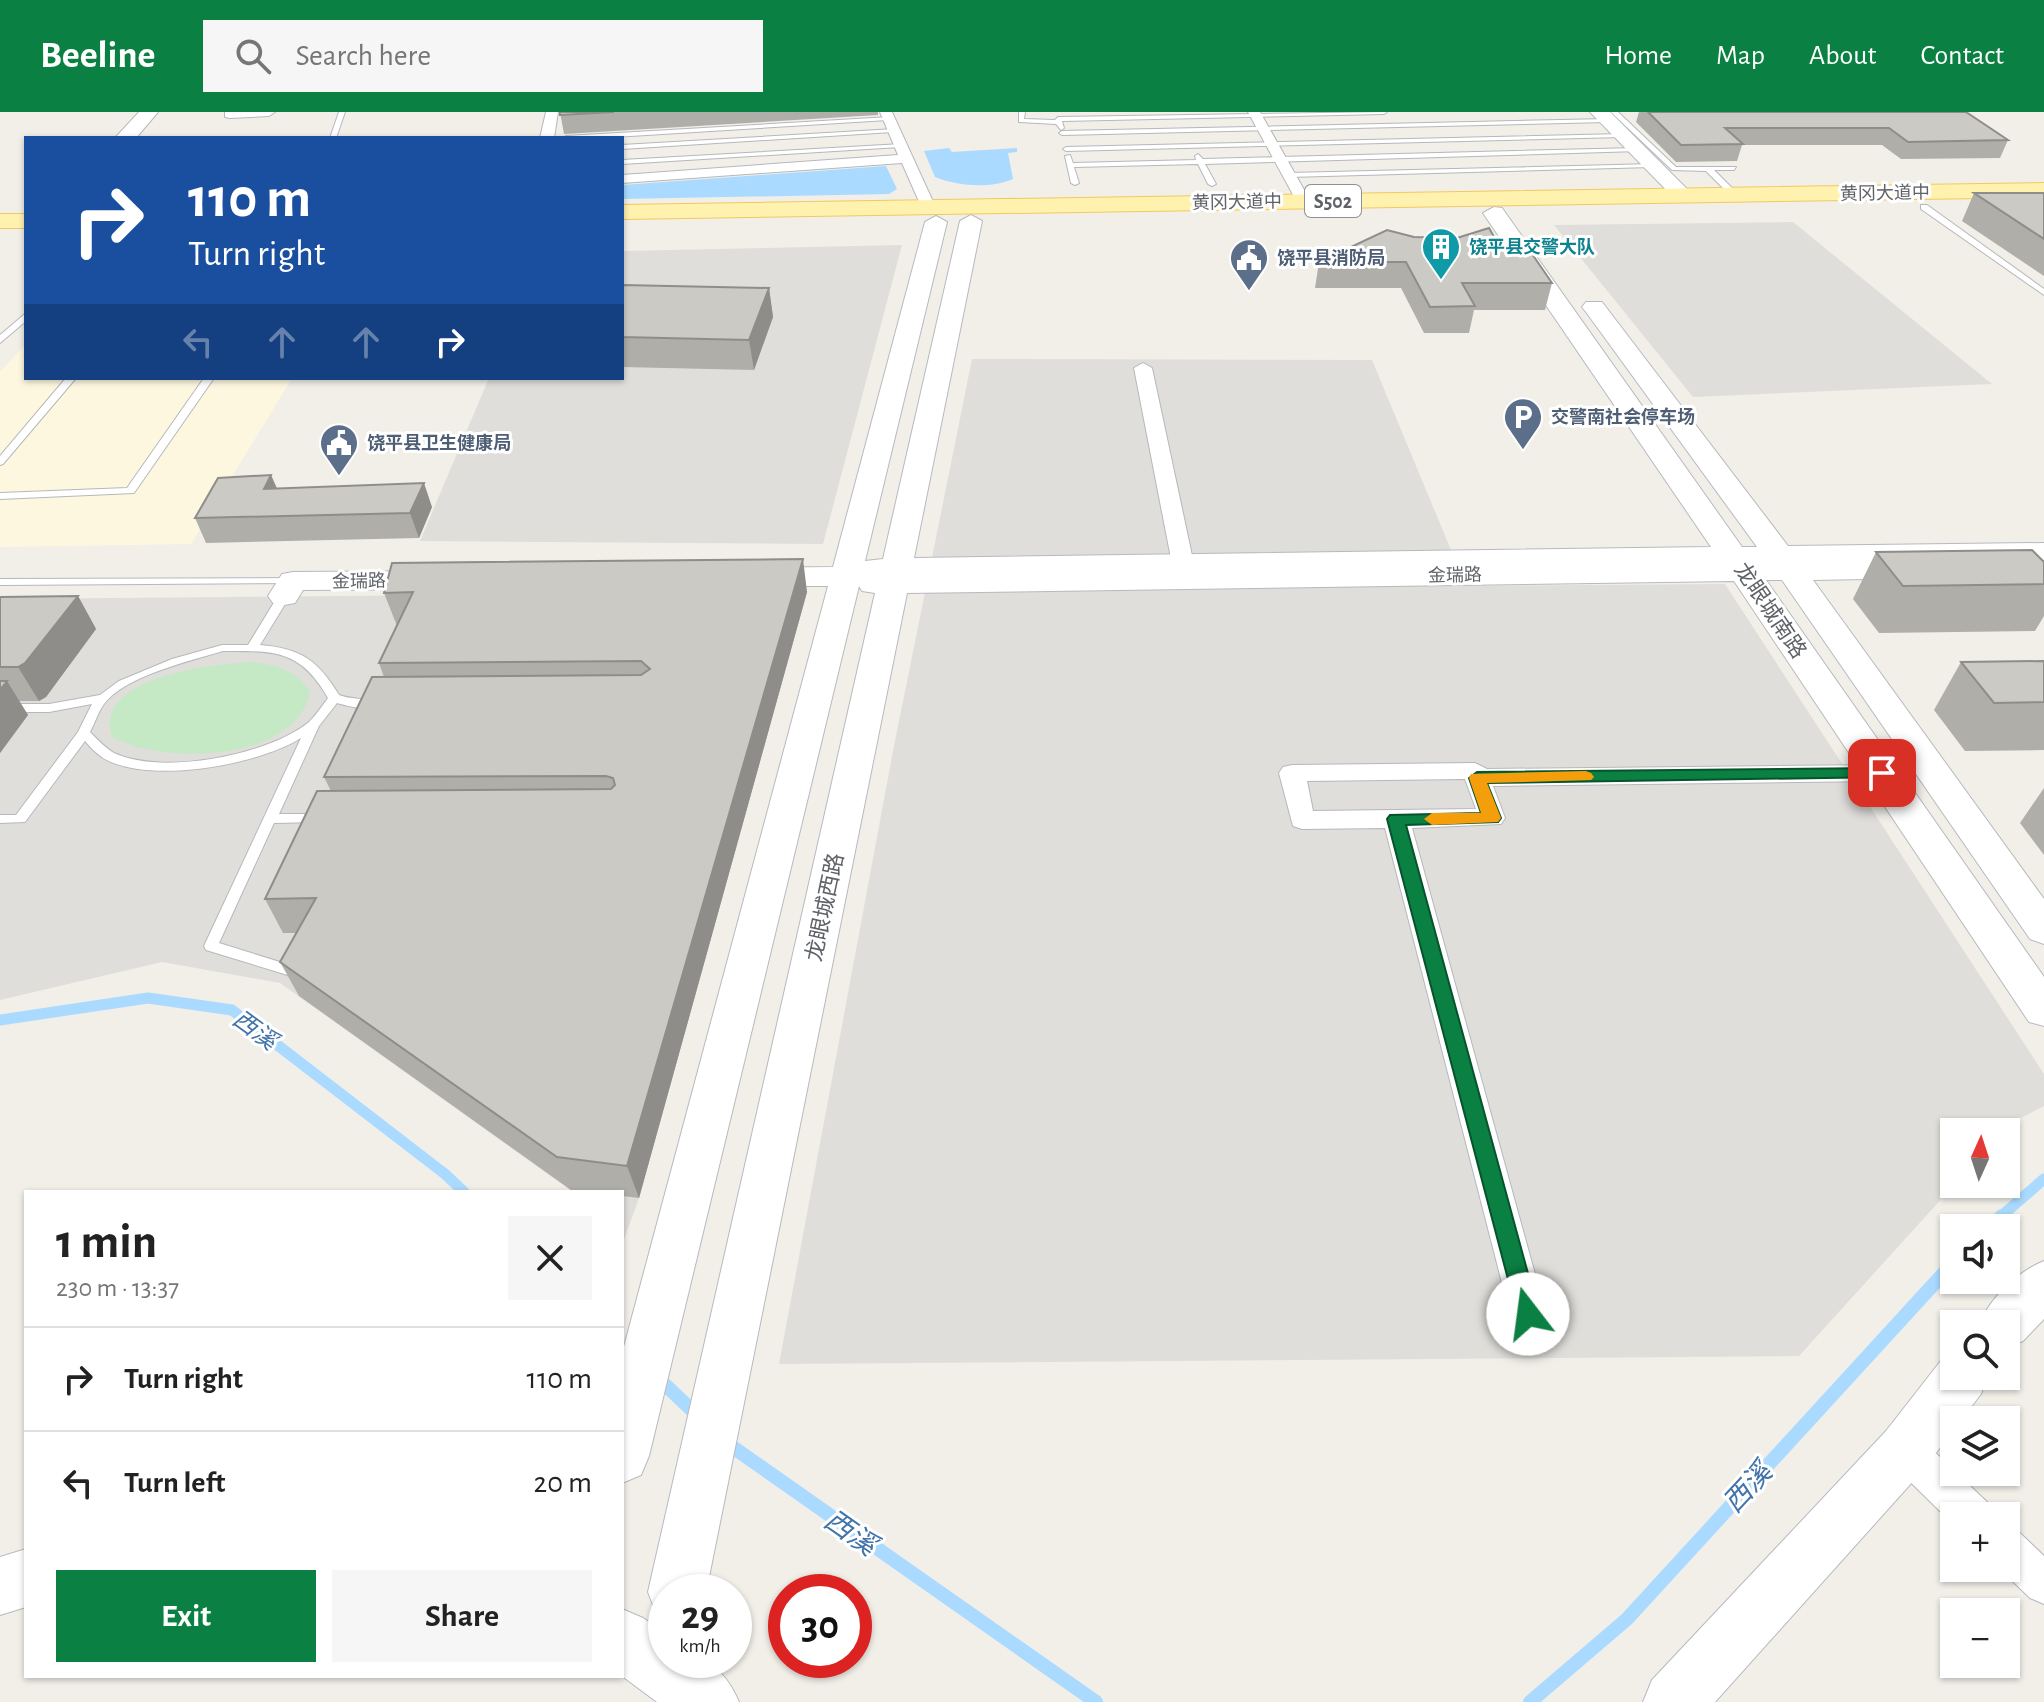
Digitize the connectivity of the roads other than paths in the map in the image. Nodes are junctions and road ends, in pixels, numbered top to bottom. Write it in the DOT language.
graph roads {
  1 [pos="149,112"];
  2 [pos="269,112"];
  3 [pos="342,112"];
  4 [pos="775,112"];
  5 [pos="1022,112"];
  6 [pos="1354,112"];
  7 [pos="1384,112"];
  8 [pos="1441,112"];
  9 [pos="1519,112"];
  10 [pos="230,114"];
  11 [pos="1178,114"];
  12 [pos="1255,114"];
  13 [pos="556,117"];
  14 [pos="1616,119"];
  15 [pos="889,120"];
  16 [pos="841,121"];
  17 [pos="668,122"];
  18 [pos="1059,122"];
  19 [pos="1528,122"];
  20 [pos="1451,124"];
  21 [pos="778,125"];
  22 [pos="1363,126"];
  23 [pos="727,128"];
  24 [pos="1264,129"];
  25 [pos="668,131"];
  26 [pos="1186,131"];
  27 [pos="845,133"];
  28 [pos="1062,133"];
  29 [pos="127,136"];
  30 [pos="334,136"];
  31 [pos="548,136"];
  32 [pos="618,136"];
  33 [pos="780,137"];
  34 [pos="1542,137"];
  35 [pos="1463,139"];
  36 [pos="728,141"];
  37 [pos="1374,141"];
  38 [pos="668,144"];
  39 [pos="1272,144"];
  40 [pos="1193,146"];
  41 [pos="624,147"];
  42 [pos="1066,149"];
  43 [pos="1637,150"];
  44 [pos="903,152"];
  45 [pos="1556,152"];
  46 [pos="1475,154"];
  47 [pos="853,156"];
  48 [pos="1384,157"];
  49 [pos="1281,159"];
  50 [pos="783,160"];
  51 [pos="1200,161"];
  52 [pos="624,162"];
  53 [pos="730,163"];
  54 [pos="1070,165"];
  55 [pos="1652,165"];
  56 [pos="669,167"];
  57 [pos="1570,167"];
  58 [pos="1734,168"];
  59 [pos="1488,169"];
  60 [pos="1708,169"];
  61 [pos="1394,172"];
  62 [pos="1289,175"];
  63 [pos="624,178"];
  64 [pos="1581,179"];
  65 [pos="1497,181"];
  66 [pos="1401,182"];
  67 [pos="1075,183"];
  68 [pos="1212,184"];
  69 [pos="2044,190"];
  70 [pos="1736,196"];
  71 [pos="1684,197"];
  72 [pos="1304,202"];
  73 [pos="2044,205"];
  74 [pos="1924,207"];
  75 [pos="1258,210"];
  76 [pos="624,212"];
  77 [pos="1509,213"];
  78 [pos="943,214"];
  79 [pos="0,221"];
  80 [pos="24,221"];
  81 [pos="624,227"];
  82 [pos="0,236"];
  83 [pos="24,236"];
  84 [pos="2044,293"];
  85 [pos="24,318"];
  86 [pos="0,340"];
  87 [pos="1143,368"];
  88 [pos="69,380"];
  89 [pos="208,380"];
  90 [pos="0,462"];
  91 [pos="0,496"];
  92 [pos="2044,552"];
  93 [pos="1785,563"];
  94 [pos="1739,564"];
  95 [pos="2044,568"];
  96 [pos="1184,572"];
  97 [pos="717,578"];
  98 [pos="465,580"];
  99 [pos="0,582"];
  100 [pos="288,589"];
  101 [pos="252,648"];
  102 [pos="102,698"];
  103 [pos="334,698"];
  104 [pos="384,704"];
  105 [pos="0,708"];
  106 [pos="313,725"];
  107 [pos="84,733"];
  108 [pos="1882,773"];
  109 [pos="1477,778"];
  110 [pos="331,818"];
  111 [pos="0,819"];
  112 [pos="268,819"];
  113 [pos="1396,819"];
  114 [pos="2044,929"];
  115 [pos="291,971"];
  116 [pos="2044,1010"];
  117 [pos="2044,1284"];
  118 [pos="2019,1310"];
  119 [pos="1528,1314"];
  120 [pos="1951,1390"];
  121 [pos="624,1448"];
  122 [pos="1905,1450"];
  123 [pos="1959,1502"];
  124 [pos="2020,1561"];
  125 [pos="681,1574"];
  126 [pos="24,1579"];
  127 [pos="2044,1584"];
  128 [pos="0,1586"];
  129 [pos="681,1678"];
  130 [pos="708,1702"];
  131 [pos="1674,1702"];
  1 -- 29 [label="main road"];
  2 -- 10 [label="street"];
  3 -- 30 [label="lane"];
  4 -- 21 [label="lane"];
  5 -- 18 [label="lane"];
  6 -- 7 [label="lane"];
  6 -- 12 [label="lane"];
  6 -- 22 [label="lane"];
  8 -- 20 [label="lane"];
  9 -- 19 [label="lane"];
  11 -- 12 [label="lane"];
  11 -- 18 [label="lane"];
  11 -- 26 [label="lane"];
  12 -- 24 [label="street"];
  13 -- 31 [label="street"];
  14 -- 19 [label="lane"];
  14 -- 34 [label="lane"];
  14 -- 43 [label="main road"];
  14 -- 60 [label="lane"];
  15 -- 16 [label="lane"];
  15 -- 27 [label="lane"];
  15 -- 44 [label="street"];
  16 -- 21 [label="lane"];
  16 -- 27 [label="lane"];
  17 -- 25 [label="lane"];
  18 -- 28 [label="lane"];
  19 -- 20 [label="lane"];
  19 -- 34 [label="lane"];
  20 -- 22 [label="lane"];
  20 -- 35 [label="lane"];
  21 -- 23 [label="lane"];
  21 -- 33 [label="lane"];
  22 -- 24 [label="lane"];
  22 -- 37 [label="lane"];
  23 -- 25 [label="lane"];
  23 -- 36 [label="lane"];
  24 -- 26 [label="lane"];
  24 -- 39 [label="street"];
  25 -- 32 [label="lane"];
  25 -- 38 [label="lane"];
  26 -- 28 [label="lane"];
  26 -- 40 [label="lane"];
  27 -- 33 [label="lane"];
  27 -- 47 [label="lane"];
  28 -- 42 [label="lane"];
  33 -- 36 [label="lane"];
  33 -- 50 [label="lane"];
  34 -- 35 [label="lane"];
  34 -- 45 [label="lane"];
  35 -- 37 [label="lane"];
  35 -- 46 [label="lane"];
  36 -- 38 [label="lane"];
  36 -- 53 [label="lane"];
  37 -- 39 [label="lane"];
  37 -- 48 [label="lane"];
  38 -- 41 [label="lane"];
  38 -- 56 [label="lane"];
  39 -- 40 [label="lane"];
  39 -- 49 [label="street"];
  40 -- 42 [label="lane"];
  40 -- 51 [label="lane"];
  42 -- 54 [label="lane"];
  43 -- 45 [label="lane"];
  43 -- 55 [label="main road"];
  44 -- 47 [label="street"];
  44 -- 78 [label="street"];
  45 -- 46 [label="lane"];
  45 -- 57 [label="lane"];
  46 -- 48 [label="lane"];
  46 -- 59 [label="lane"];
  47 -- 50 [label="street"];
  48 -- 49 [label="lane"];
  48 -- 61 [label="lane"];
  49 -- 51 [label="lane"];
  49 -- 62 [label="street"];
  50 -- 53 [label="street"];
  51 -- 54 [label="lane"];
  51 -- 68 [label="lane"];
  52 -- 56 [label="lane"];
  53 -- 56 [label="street"];
  54 -- 67 [label="lane"];
  55 -- 57 [label="lane"];
  55 -- 71 [label="main road"];
  56 -- 63 [label="street"];
  57 -- 59 [label="lane"];
  57 -- 64 [label="lane"];
  58 -- 60 [label="lane"];
  59 -- 61 [label="lane"];
  59 -- 65 [label="lane"];
  60 -- 70 [label="lane"];
  61 -- 62 [label="lane"];
  61 -- 66 [label="lane"];
  62 -- 72 [label="street"];
  69 -- 70 [label="main road, 黄冈大道中 / S502"];
  70 -- 71 [label="main road, 黄冈大道中 / S502"];
  71 -- 72 [label="main road, 黄冈大道中 / S502"];
  72 -- 75 [label="main road, 黄冈大道中 / S502"];
  73 -- 74 [label="main road, 黄冈大道中 / S502"];
  74 -- 77 [label="main road, 黄冈大道中 / S502"];
  74 -- 84 [label="lane"];
  75 -- 77 [label="main road, 黄冈大道中 / S502"];
  75 -- 78 [label="main road, 黄冈大道中 / S502"];
  75 -- 78 [label="main road, 黄冈大道中 / S502"];
  76 -- 78 [label="main road, 黄冈大道中 / S502"];
  77 -- 93 [label="main road, 龙眼城南路"];
  77 -- 94 [label="main road, 龙眼城南路"];
  78 -- 81 [label="main road, 黄冈大道中 / S502"];
  78 -- 121 [label="main road"];
  78 -- 125 [label="main road, 龙眼城西路"];
  79 -- 80 [label="main road"];
  82 -- 83 [label="main road"];
  85 -- 86 [label="lane"];
  87 -- 96 [label="street"];
  88 -- 90 [label="lane"];
  89 -- 91 [label="lane"];
  92 -- 93 [label="main road, 金瑞路"];
  93 -- 94 [label="main road, 金瑞路"];
  93 -- 95 [label="main road, 金瑞路"];
  93 -- 114 [label="main road, 龙眼城南路"];
  94 -- 96 [label="main road, 金瑞路"];
  94 -- 108 [label="main road, 龙眼城南路"];
  96 -- 97 [label="main road, 金瑞路"];
  98 -- 100 [label="main road, 金瑞路"];
  99 -- 100 [label="lane"];
  100 -- 101 [label="lane"];
  101 -- 102 [label="lane"];
  101 -- 103 [label="lane"];
  102 -- 105 [label="lane"];
  102 -- 107 [label="lane"];
  103 -- 104 [label="lane"];
  103 -- 106 [label="lane"];
  106 -- 107 [label="lane"];
  106 -- 112 [label="lane"];
  107 -- 111 [label="lane"];
  108 -- 109 [label="street"];
  108 -- 116 [label="main road, 龙眼城南路"];
  109 -- 113 [label="street"];
  109 -- 113 [label="street"];
  110 -- 112 [label="lane"];
  112 -- 115 [label="lane"];
  113 -- 119 [label="street"];
  117 -- 118 [label="main road"];
  120 -- 122 [label="main road"];
  122 -- 123 [label="street"];
  122 -- 131 [label="main road"];
  124 -- 127 [label="street"];
  126 -- 128 [label="main road"];
  129 -- 130 [label="main road"];
}
